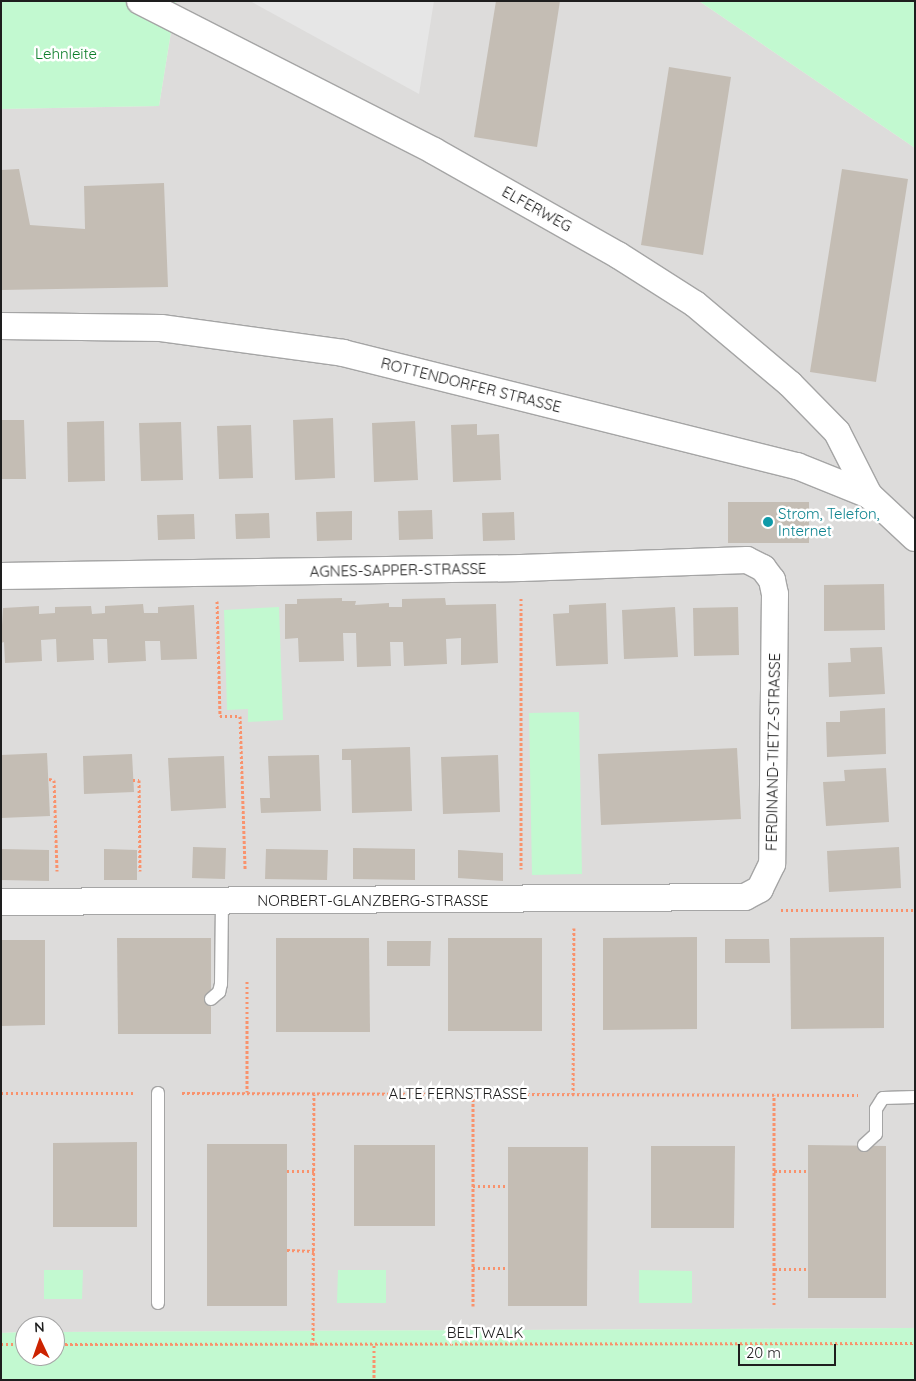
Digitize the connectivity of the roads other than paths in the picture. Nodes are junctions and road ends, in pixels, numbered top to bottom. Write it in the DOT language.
graph roads {
  1 [pos="140,1"];
  2 [pos="1,326"];
  3 [pos="869,496"];
  4 [pos="915,538"];
  5 [pos="1,576"];
  6 [pos="775,594"];
  7 [pos="745,897"];
  8 [pos="234,901"];
  9 [pos="1,902"];
  10 [pos="211,999"];
  11 [pos="158,1094"];
  12 [pos="915,1097"];
  13 [pos="864,1145"];
  14 [pos="158,1303"];
  1 -- 3 [label="street, ELFERWEG"];
  2 -- 3 [label="street, ROTTENDORFER STRASSE"];
  3 -- 4 [label="street, ROTTENDORFER STRASSE"];
  5 -- 6 [label="street, AGNES-SAPPER-STRASSE"];
  6 -- 7 [label="street, FERDINAND-TIETZ-STRASSE"];
  7 -- 8 [label="street, NORBERT-GLANZBERG-STRASSE"];
  8 -- 9 [label="street, NORBERT-GLANZBERG-STRASSE"];
  8 -- 10 [label="lane"];
  11 -- 14 [label="lane"];
  12 -- 13 [label="lane"];
}
